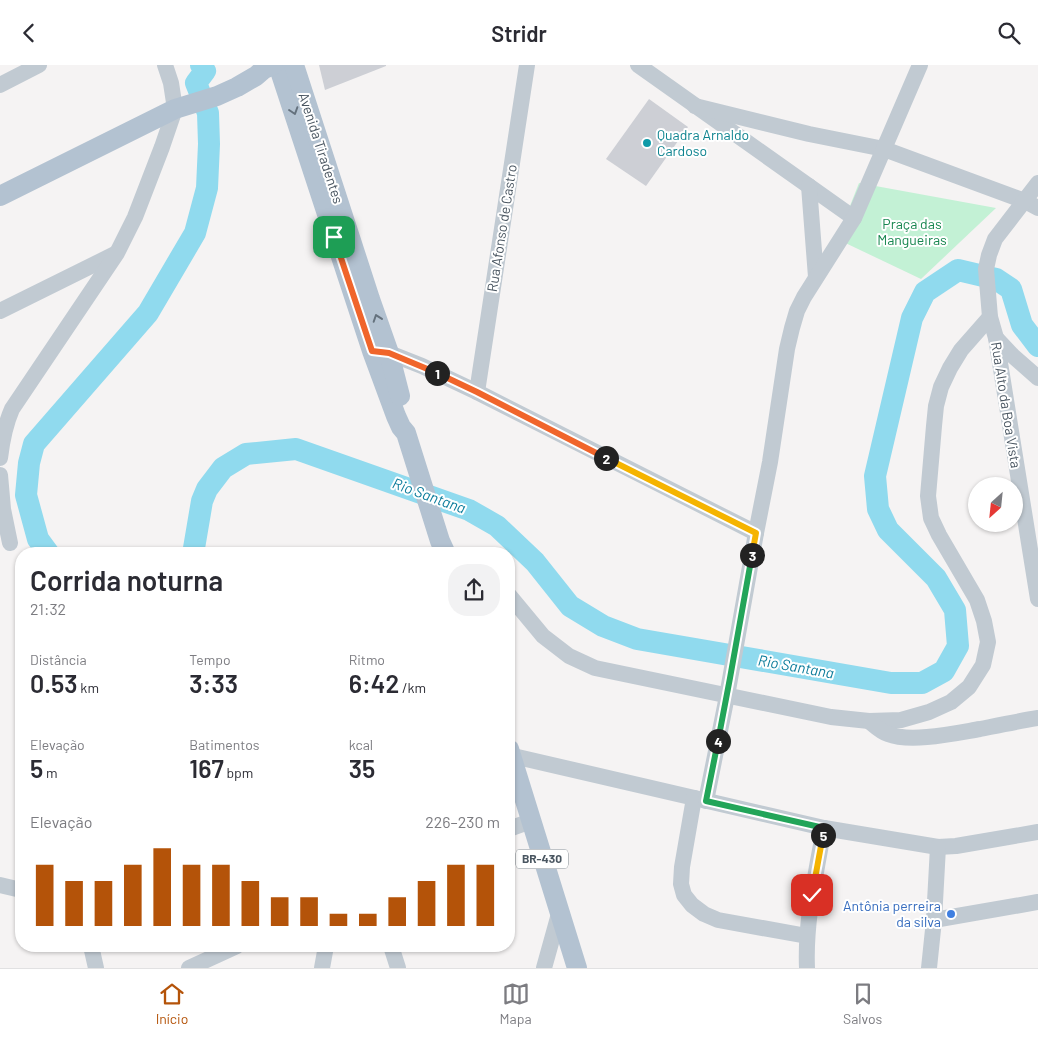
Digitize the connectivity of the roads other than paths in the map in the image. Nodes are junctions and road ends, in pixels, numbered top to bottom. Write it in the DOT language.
graph roads {
  1 [pos="40,65"];
  2 [pos="165,65"];
  3 [pos="273,65"];
  4 [pos="278,65"];
  5 [pos="294,65"];
  6 [pos="527,65"];
  7 [pos="537,65"];
  8 [pos="638,65"];
  9 [pos="920,65"];
  10 [pos="0,85"];
  11 [pos="524,85"];
  12 [pos="695,106"];
  13 [pos="175,109"];
  14 [pos="884,149"];
  15 [pos="1038,183"];
  16 [pos="809,187"];
  17 [pos="0,196"];
  18 [pos="1031,205"];
  19 [pos="854,218"];
  20 [pos="117,253"];
  21 [pos="816,277"];
  22 [pos="0,311"];
  23 [pos="990,317"];
  24 [pos="996,338"];
  25 [pos="380,352"];
  26 [pos="1038,378"];
  27 [pos="477,392"];
  28 [pos="2,432"];
  29 [pos="0,458"];
  30 [pos="0,475"];
  31 [pos="756,533"];
  32 [pos="10,543"];
  33 [pos="443,547"];
  34 [pos="1038,599"];
  35 [pos="515,602"];
  36 [pos="727,696"];
  37 [pos="1038,718"];
  38 [pos="869,721"];
  39 [pos="515,754"];
  40 [pos="515,772"];
  41 [pos="700,799"];
  42 [pos="531,821"];
  43 [pos="515,827"];
  44 [pos="824,828"];
  45 [pos="1038,832"];
  46 [pos="938,847"];
  47 [pos="0,885"];
  48 [pos="15,889"];
  49 [pos="1038,902"];
  50 [pos="559,914"];
  51 [pos="934,921"];
  52 [pos="807,936"];
  53 [pos="92,952"];
  54 [pos="224,952"];
  55 [pos="325,952"];
  56 [pos="393,952"];
  57 [pos="96,968"];
  58 [pos="189,968"];
  59 [pos="322,968"];
  60 [pos="398,968"];
  61 [pos="544,968"];
  62 [pos="577,968"];
  63 [pos="806,968"];
  64 [pos="929,968"];
  1 -- 10 [label="street"];
  2 -- 13 [label="street"];
  3 -- 13 [label="main road"];
  4 -- 25 [label="main road, one-way"];
  25 -- 5 [label="main road, Avenida Tiradentes, one-way"];
  6 -- 11 [label="street, Rua Afonso de Castro"];
  7 -- 11 [label="street"];
  8 -- 12 [label="street"];
  9 -- 14 [label="street"];
  11 -- 27 [label="street, Rua Afonso de Castro"];
  12 -- 14 [label="street"];
  12 -- 16 [label="street"];
  13 -- 17 [label="main road"];
  13 -- 20 [label="street"];
  14 -- 18 [label="street"];
  14 -- 19 [label="street"];
  15 -- 18 [label="street"];
  16 -- 19 [label="street"];
  16 -- 21 [label="street"];
  18 -- 23 [label="street, Rua Alto da Boa Vista"];
  19 -- 21 [label="street"];
  20 -- 22 [label="street"];
  20 -- 28 [label="street"];
  21 -- 31 [label="street"];
  23 -- 24 [label="street, Rua Alto da Boa Vista"];
  23 -- 38 [label="street"];
  24 -- 26 [label="street"];
  24 -- 34 [label="street, Rua Alto da Boa Vista"];
  25 -- 27 [label="street"];
  25 -- 33 [label="main road, Avenida Tiradentes"];
  27 -- 31 [label="street"];
  28 -- 29 [label="street"];
  30 -- 32 [label="street"];
  31 -- 36 [label="street"];
  35 -- 36 [label="street"];
  36 -- 38 [label="street"];
  36 -- 41 [label="street"];
  37 -- 38 [label="street"];
  39 -- 41 [label="street"];
  40 -- 42 [label="main road, BR-430"];
  41 -- 44 [label="street"];
  41 -- 52 [label="street"];
  42 -- 43 [label="street"];
  42 -- 50 [label="main road, BR-430"];
  44 -- 46 [label="street"];
  44 -- 52 [label="street"];
  45 -- 46 [label="street"];
  46 -- 51 [label="street"];
  47 -- 48 [label="street"];
  49 -- 51 [label="street"];
  50 -- 61 [label="street"];
  50 -- 62 [label="main road, BR-430"];
  51 -- 64 [label="street"];
  52 -- 63 [label="street"];
  53 -- 57 [label="street"];
  54 -- 58 [label="street"];
  55 -- 59 [label="street"];
  56 -- 60 [label="street"];
}
